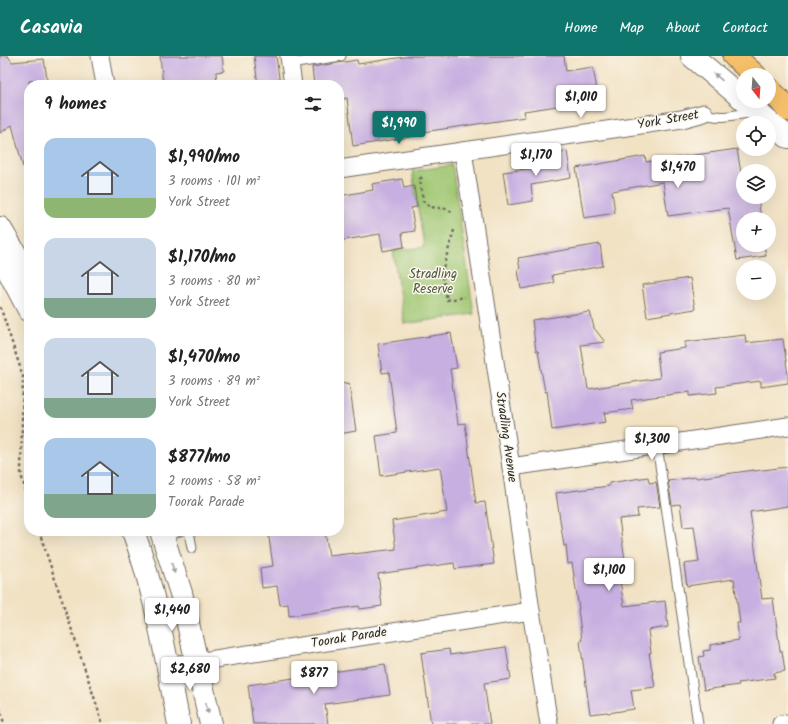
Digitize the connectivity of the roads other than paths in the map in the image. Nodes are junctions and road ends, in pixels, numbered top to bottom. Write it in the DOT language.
graph roads {
  1 [pos="100,56"];
  2 [pos="341,56"];
  3 [pos="692,56"];
  4 [pos="734,56"];
  5 [pos="289,60"];
  6 [pos="747,68"];
  7 [pos="104,80"];
  8 [pos="292,80"];
  9 [pos="736,94"];
  10 [pos="776,96"];
  11 [pos="747,108"];
  12 [pos="753,108"];
  13 [pos="788,110"];
  14 [pos="704,113"];
  15 [pos="788,137"];
  16 [pos="463,151"];
  17 [pos="344,168"];
  18 [pos="0,228"];
  19 [pos="0,255"];
  20 [pos="24,268"];
  21 [pos="24,301"];
  22 [pos="788,426"];
  23 [pos="656,445"];
  24 [pos="511,467"];
  25 [pos="134,536"];
  26 [pos="169,536"];
  27 [pos="190,536"];
  28 [pos="192,548"];
  29 [pos="531,611"];
  30 [pos="197,662"];
  31 [pos="167,665"];
  32 [pos="788,723"];
  33 [pos="178,724"];
  34 [pos="211,724"];
  35 [pos="549,724"];
  36 [pos="698,724"];
  37 [pos="781,724"];
  1 -- 7 [label="street"];
  2 -- 5 [label="lane"];
  9 -- 3 [label="street, one-way"];
  4 -- 6 [label="highway"];
  5 -- 8 [label="street"];
  10 -- 13 [label="highway"];
  11 -- 14 [label="lane, York Street"];
  12 -- 15 [label="street"];
  14 -- 16 [label="street, York Street"];
  16 -- 17 [label="street, York Street"];
  16 -- 24 [label="street, Stradling Avenue"];
  18 -- 20 [label="street"];
  19 -- 21 [label="street"];
  22 -- 23 [label="street"];
  23 -- 24 [label="street"];
  23 -- 36 [label="lane"];
  24 -- 29 [label="street, Stradling Avenue"];
  25 -- 31 [label="street"];
  26 -- 30 [label="street, one-way"];
  27 -- 28 [label="lane"];
  29 -- 30 [label="street, Toorak Parade"];
  29 -- 35 [label="street, Stradling Avenue"];
  30 -- 31 [label="street, Toorak Parade"];
  30 -- 34 [label="street, one-way"];
  31 -- 33 [label="street"];
  32 -- 37 [label="street"];
}
